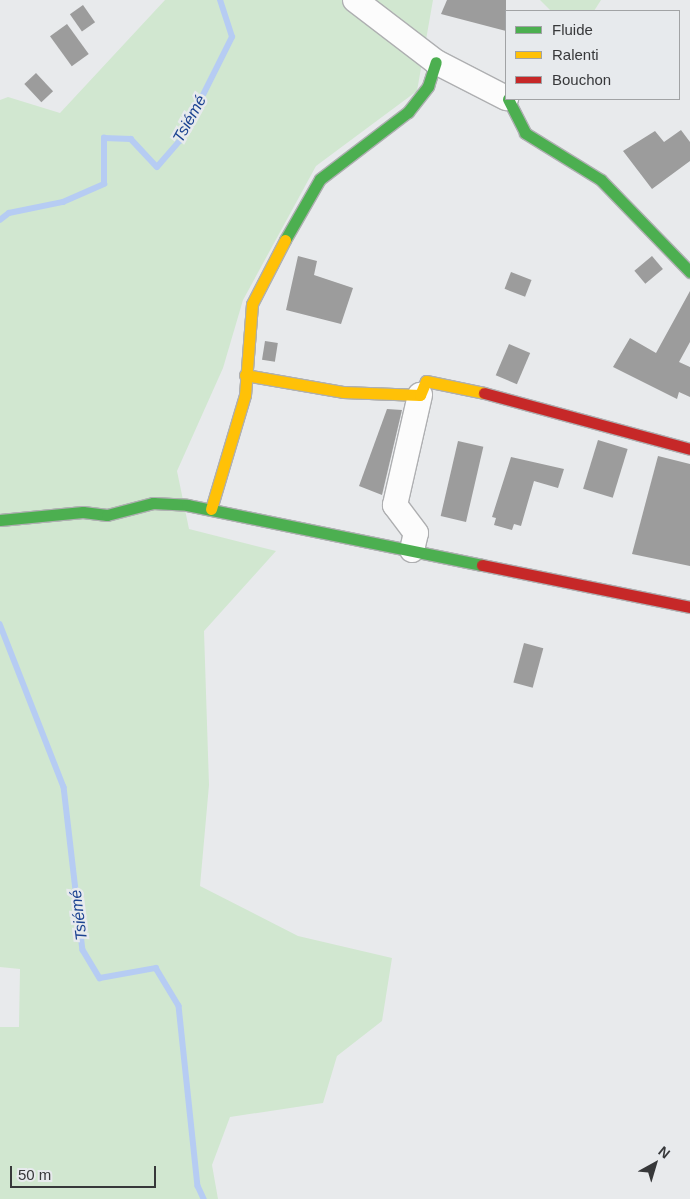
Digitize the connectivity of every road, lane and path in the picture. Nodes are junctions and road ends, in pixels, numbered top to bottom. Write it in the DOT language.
graph roads {
  1 [pos="355,0"];
  2 [pos="436,62"];
  3 [pos="505,97"];
  4 [pos="508,100"];
  5 [pos="690,272"];
  6 [pos="245,375"];
  7 [pos="420,395"];
  8 [pos="690,449"];
  9 [pos="211,509"];
  10 [pos="0,520"];
  11 [pos="412,550"];
  12 [pos="689,603"];
  1 -- 2 [label="street"];
  2 -- 3 [label="street"];
  2 -- 6 [label="street"];
  4 -- 5 [label="street"];
  6 -- 7 [label="street"];
  6 -- 9 [label="street"];
  7 -- 8 [label="street"];
  7 -- 11 [label="street"];
  9 -- 10 [label="street"];
  9 -- 11 [label="street"];
  11 -- 12 [label="street"];
}
